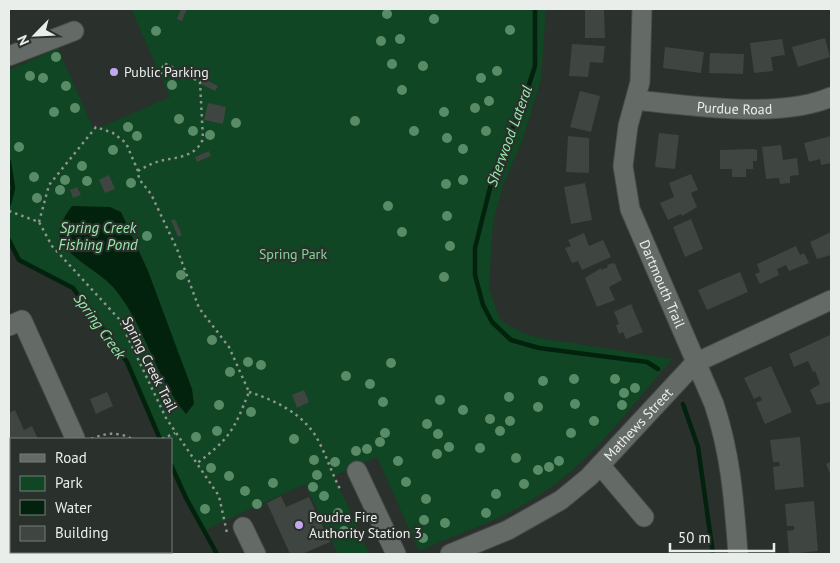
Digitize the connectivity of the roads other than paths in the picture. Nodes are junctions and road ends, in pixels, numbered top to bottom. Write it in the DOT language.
graph roads {
  1 [pos="642,9"];
  2 [pos="74,31"];
  3 [pos="9,56"];
  4 [pos="831,97"];
  5 [pos="636,100"];
  6 [pos="831,300"];
  7 [pos="9,326"];
  8 [pos="695,363"];
  9 [pos="81,438"];
  10 [pos="600,465"];
  11 [pos="358,471"];
  12 [pos="644,517"];
  13 [pos="236,532"];
  14 [pos="256,554"];
  15 [pos="396,554"];
  16 [pos="450,554"];
  17 [pos="738,554"];
  1 -- 5 [label="street, Dartmouth Trail"];
  2 -- 3 [label="street"];
  4 -- 5 [label="street, Purdue Road"];
  5 -- 8 [label="street, Dartmouth Trail"];
  6 -- 8 [label="street, Mathews Street"];
  7 -- 9 [label="street"];
  8 -- 10 [label="street, Mathews Street"];
  8 -- 17 [label="street, Dartmouth Trail"];
  10 -- 12 [label="street"];
  10 -- 16 [label="street, Mathews Street"];
  11 -- 15 [label="street"];
  13 -- 14 [label="street"];
}
